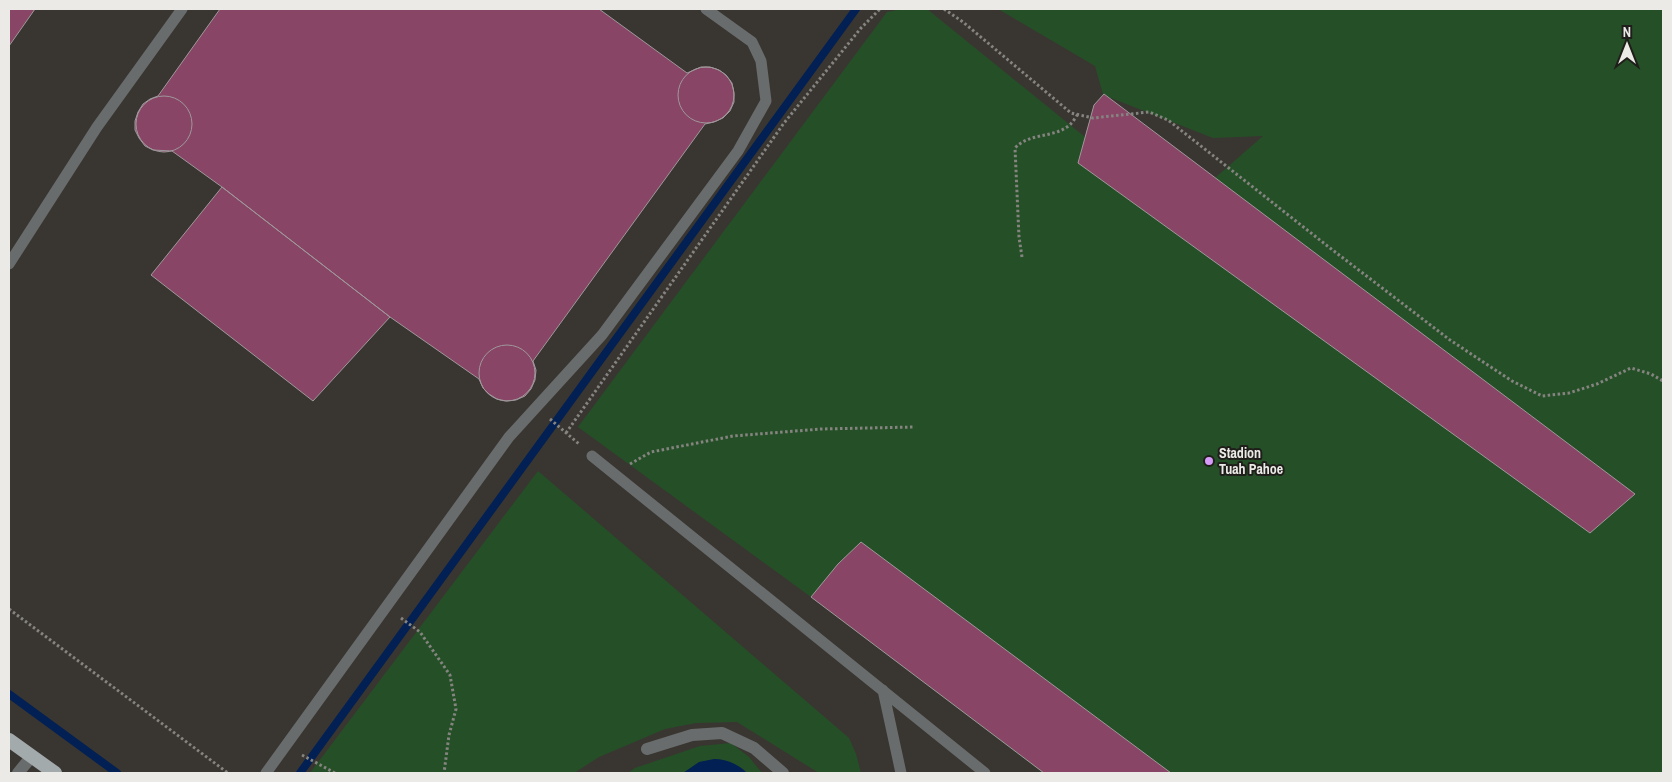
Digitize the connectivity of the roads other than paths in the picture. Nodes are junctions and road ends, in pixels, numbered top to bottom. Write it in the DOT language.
graph roads {
  1 [pos="182,9"];
  2 [pos="706,9"];
  3 [pos="9,264"];
  4 [pos="592,456"];
  5 [pos="883,690"];
  6 [pos="9,740"];
  7 [pos="647,749"];
  8 [pos="32,756"];
  9 [pos="18,773"];
  10 [pos="55,773"];
  11 [pos="266,773"];
  12 [pos="783,773"];
  13 [pos="901,773"];
  14 [pos="985,773"];
  1 -- 3 [label="lane"];
  2 -- 11 [label="lane"];
  4 -- 5 [label="lane"];
  5 -- 13 [label="lane"];
  5 -- 14 [label="lane"];
  6 -- 8 [label="highway"];
  7 -- 12 [label="street"];
  8 -- 9 [label="street"];
  8 -- 10 [label="highway"];
}
